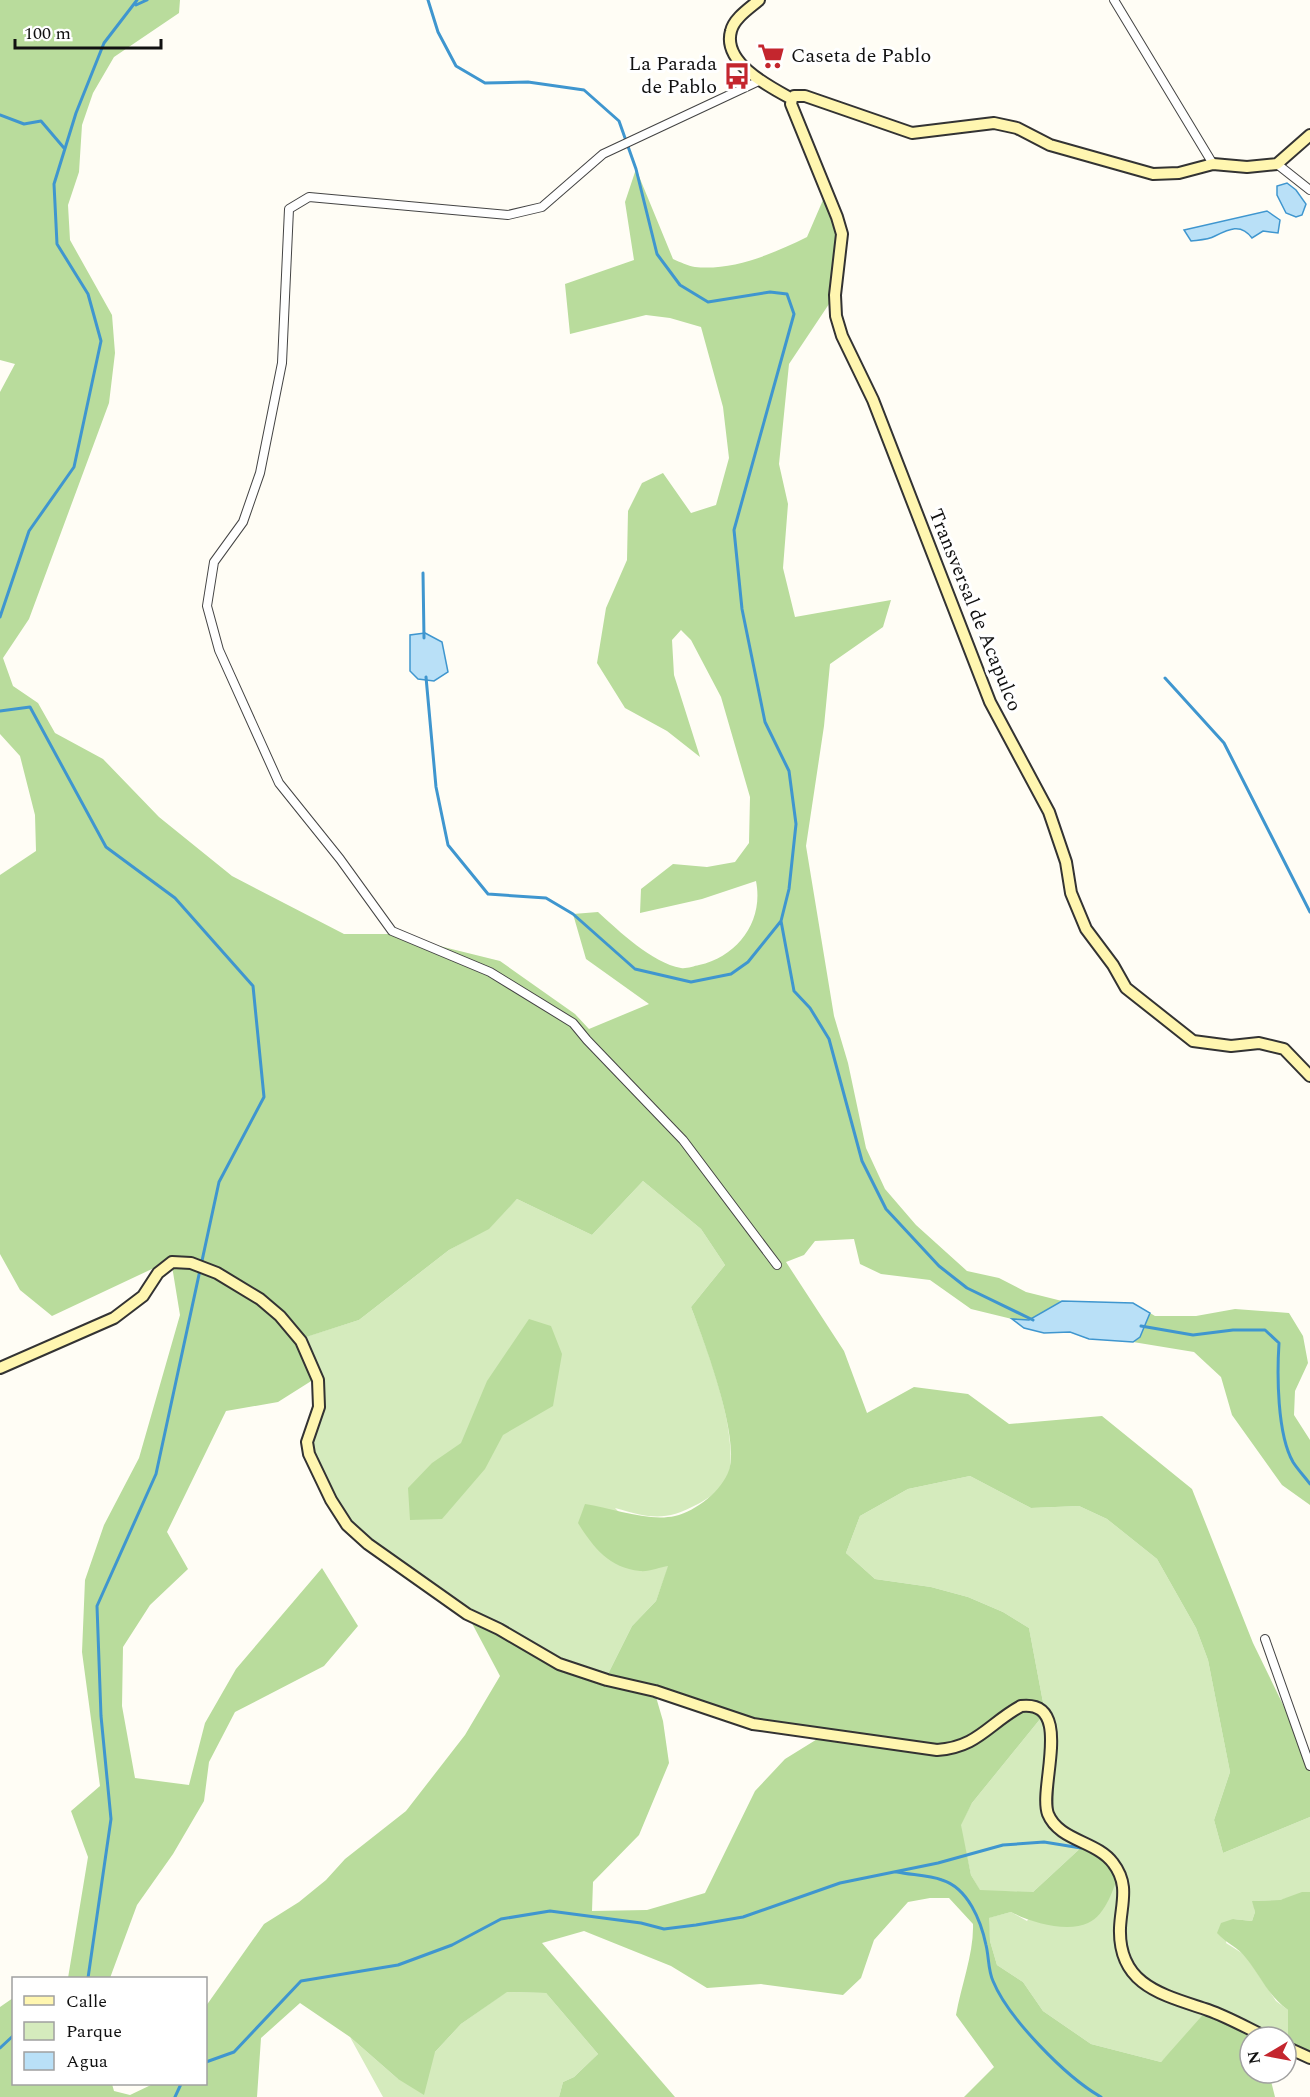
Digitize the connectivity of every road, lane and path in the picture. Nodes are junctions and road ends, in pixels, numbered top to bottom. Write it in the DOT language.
graph roads {
  1 [pos="759,0"];
  2 [pos="1114,0"];
  3 [pos="759,81"];
  4 [pos="792,99"];
  5 [pos="1310,135"];
  6 [pos="1213,164"];
  7 [pos="1277,164"];
  8 [pos="1310,190"];
  9 [pos="1310,1076"];
  10 [pos="777,1265"];
  11 [pos="0,1368"];
  12 [pos="1265,1639"];
  13 [pos="1310,1766"];
  14 [pos="1240,2025"];
  1 -- 3 [label="street"];
  2 -- 6 [label="street"];
  3 -- 4 [label="street"];
  3 -- 10 [label="street"];
  4 -- 6 [label="street"];
  4 -- 9 [label="street, Transversal de Acapulco"];
  5 -- 7 [label="street"];
  6 -- 7 [label="street"];
  7 -- 8 [label="street"];
  11 -- 14 [label="street"];
  12 -- 13 [label="street"];
}
